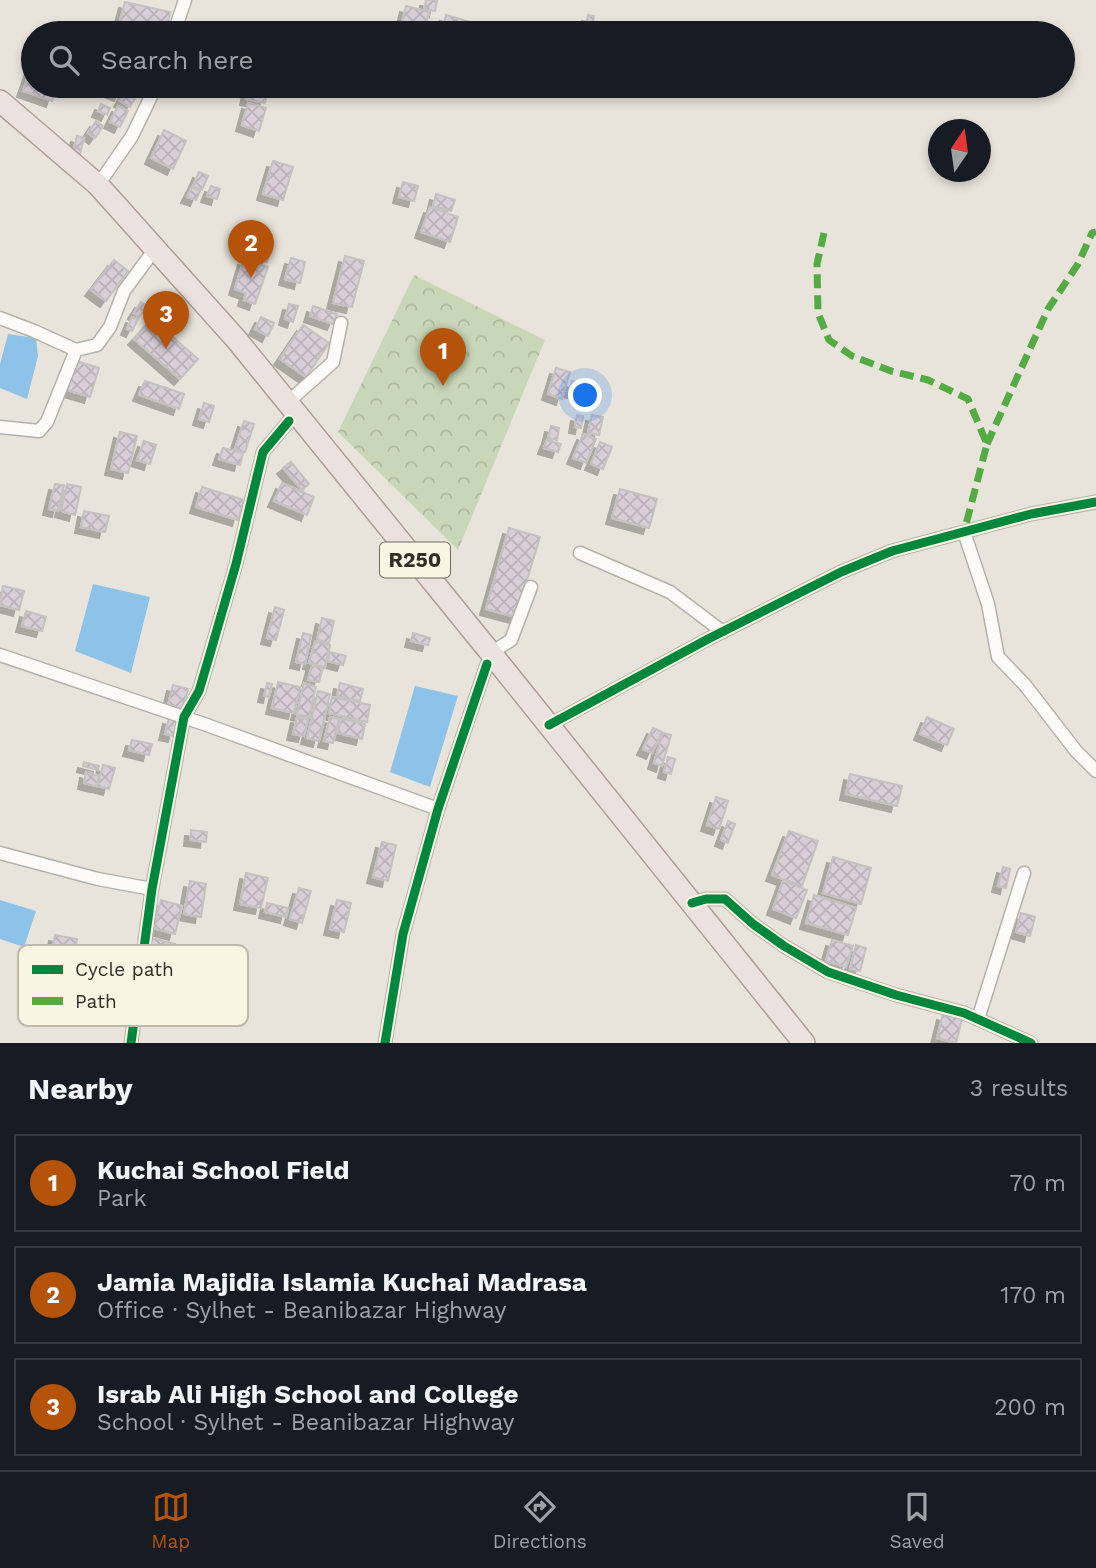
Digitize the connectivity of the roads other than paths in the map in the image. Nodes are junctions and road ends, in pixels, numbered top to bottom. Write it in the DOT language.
graph roads {
  1 [pos="185,0"];
  2 [pos="178,21"];
  3 [pos="150,98"];
  4 [pos="0,100"];
  5 [pos="0,114"];
  6 [pos="98,185"];
  7 [pos="149,257"];
  8 [pos="0,318"];
  9 [pos="341,323"];
  10 [pos="76,350"];
  11 [pos="288,412"];
  12 [pos="0,427"];
  13 [pos="1096,502"];
  14 [pos="964,532"];
  15 [pos="580,553"];
  16 [pos="531,587"];
  17 [pos="723,632"];
  18 [pos="0,656"];
  19 [pos="489,658"];
  20 [pos="184,718"];
  21 [pos="549,725"];
  22 [pos="1096,771"];
  23 [pos="438,809"];
  24 [pos="0,853"];
  25 [pos="1024,873"];
  26 [pos="152,889"];
  27 [pos="692,903"];
  28 [pos="144,945"];
  29 [pos="978,1019"];
  30 [pos="385,1043"];
  31 [pos="791,1043"];
  32 [pos="804,1043"];
  33 [pos="1031,1043"];
  1 -- 2 [label="street"];
  3 -- 6 [label="street"];
  4 -- 6 [label="main road, R250"];
  5 -- 7 [label="main road, R250"];
  6 -- 11 [label="main road, R250"];
  7 -- 10 [label="street"];
  7 -- 11 [label="main road, R250"];
  8 -- 10 [label="street"];
  9 -- 11 [label="street"];
  10 -- 12 [label="street"];
  11 -- 19 [label="main road, R250"];
  11 -- 20 [label="street"];
  13 -- 14 [label="street"];
  14 -- 17 [label="street"];
  14 -- 22 [label="street"];
  15 -- 17 [label="street"];
  16 -- 19 [label="street"];
  17 -- 21 [label="street"];
  18 -- 20 [label="street"];
  19 -- 21 [label="main road, R250"];
  19 -- 23 [label="street"];
  19 -- 31 [label="main road, R250"];
  20 -- 23 [label="street"];
  20 -- 26 [label="street"];
  21 -- 27 [label="main road, R250"];
  23 -- 30 [label="street"];
  24 -- 26 [label="street"];
  25 -- 29 [label="street"];
  26 -- 28 [label="street"];
  27 -- 29 [label="street"];
  27 -- 32 [label="main road, R250"];
  29 -- 33 [label="street"];
}
